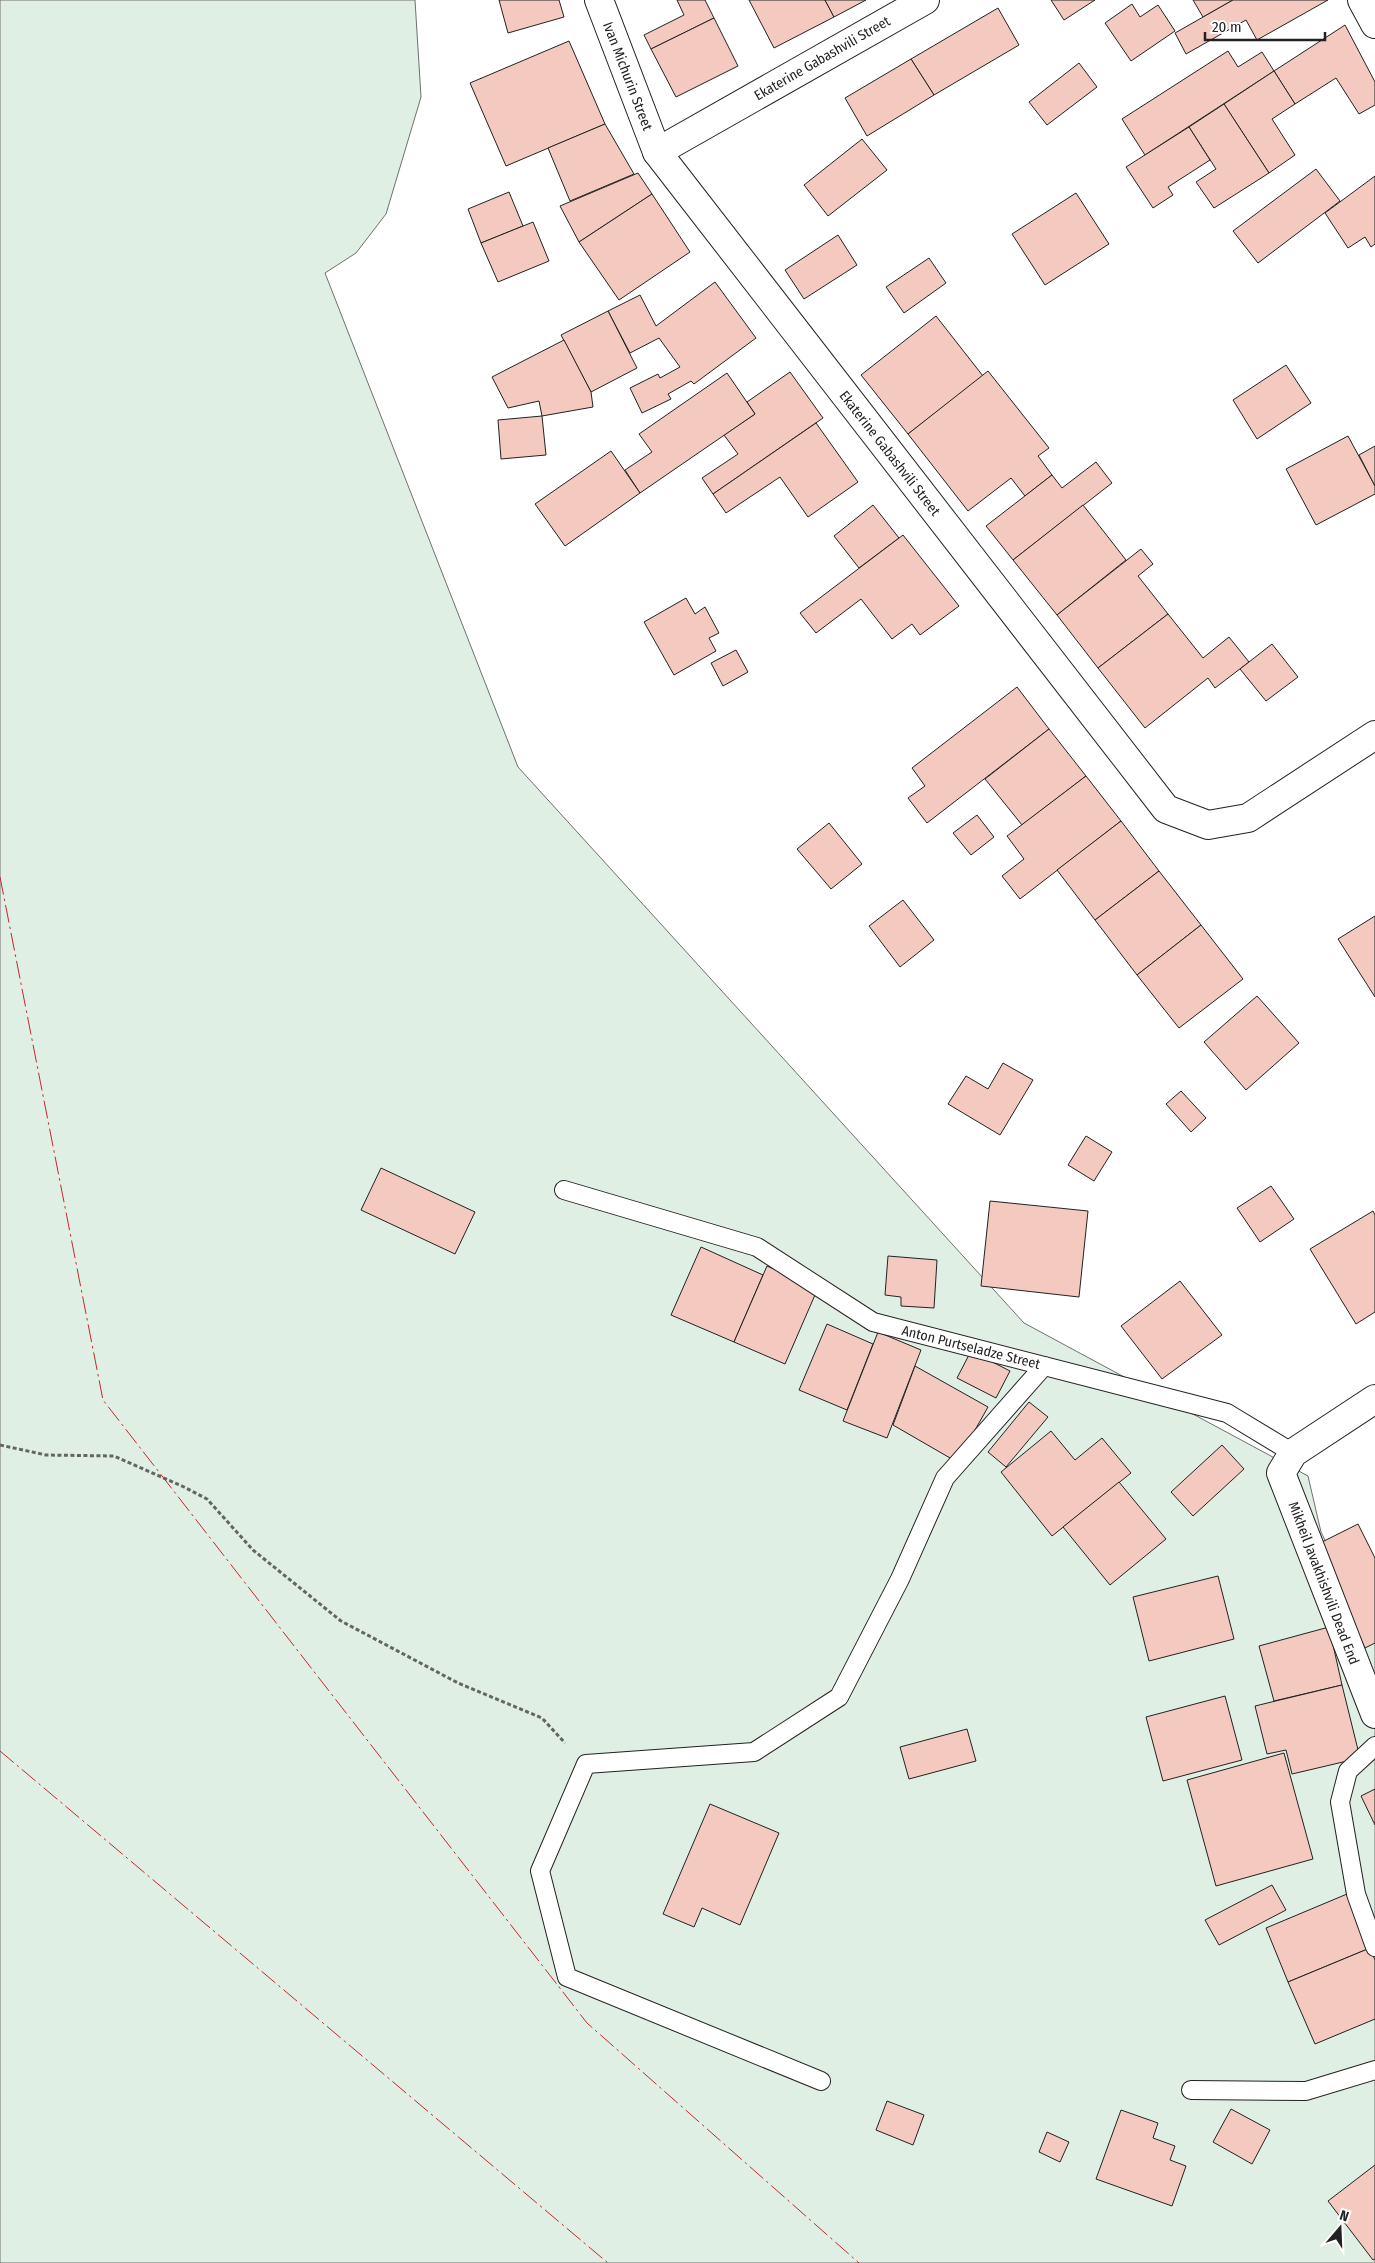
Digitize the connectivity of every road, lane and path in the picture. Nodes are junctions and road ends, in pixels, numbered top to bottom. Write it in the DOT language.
graph roads {
  1 [pos="599,0"];
  2 [pos="1362,0"];
  3 [pos="920,1"];
  4 [pos="1375,24"];
  5 [pos="657,152"];
  6 [pos="1375,735"];
  7 [pos="564,1190"];
  8 [pos="1044,1366"];
  9 [pos="1375,1399"];
  10 [pos="0,1445"];
  11 [pos="1293,1453"];
  12 [pos="1375,1714"];
  13 [pos="1375,1746"];
  14 [pos="586,1764"];
  15 [pos="1375,1947"];
  16 [pos="1375,2070"];
  17 [pos="821,2081"];
  18 [pos="1191,2090"];
  1 -- 5 [label="street, Ivan Michurin Street"];
  2 -- 4 [label="street"];
  3 -- 5 [label="street, Ekaterine Gabashvili Street"];
  5 -- 6 [label="street, Ekaterine Gabashvili Street"];
  7 -- 8 [label="lane, Anton Purtseladze Street"];
  8 -- 11 [label="lane, Anton Purtseladze Street"];
  8 -- 14 [label="lane"];
  9 -- 11 [label="street"];
  10 -- 14 [label="path"];
  11 -- 12 [label="street, Mikheil Javakhishvili Dead End"];
  13 -- 15 [label="lane"];
  14 -- 17 [label="lane"];
  16 -- 18 [label="lane"];
}
